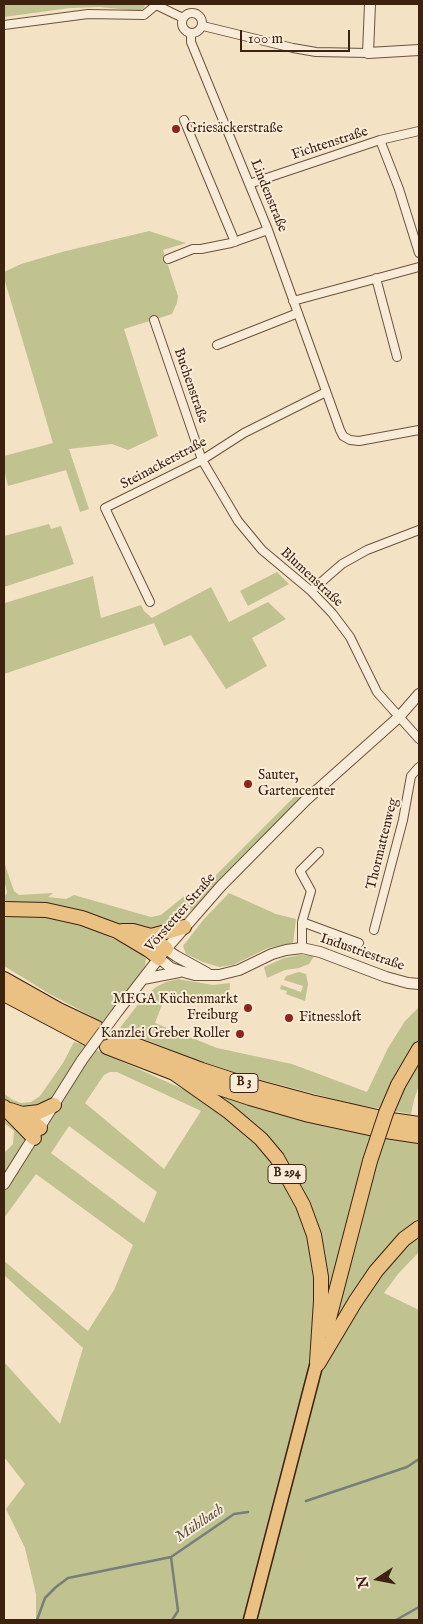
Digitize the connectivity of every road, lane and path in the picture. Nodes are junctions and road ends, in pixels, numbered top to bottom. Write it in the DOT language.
graph roads {
  1 [pos="155,4"];
  2 [pos="370,4"];
  3 [pos="183,18"];
  4 [pos="4,25"];
  5 [pos="202,26"];
  6 [pos="191,33"];
  7 [pos="419,50"];
  8 [pos="368,53"];
  9 [pos="184,120"];
  10 [pos="419,131"];
  11 [pos="380,140"];
  12 [pos="249,184"];
  13 [pos="268,230"];
  14 [pos="235,242"];
  15 [pos="419,253"];
  16 [pos="168,259"];
  17 [pos="419,267"];
  18 [pos="376,278"];
  19 [pos="293,300"];
  20 [pos="298,313"];
  21 [pos="154,320"];
  22 [pos="217,345"];
  23 [pos="397,357"];
  24 [pos="326,392"];
  25 [pos="419,430"];
  26 [pos="202,460"];
  27 [pos="419,530"];
  28 [pos="311,591"];
  29 [pos="150,602"];
  30 [pos="419,694"];
  31 [pos="399,717"];
  32 [pos="419,739"];
  33 [pos="419,767"];
  34 [pos="320,852"];
  35 [pos="7,911"];
  36 [pos="302,922"];
  37 [pos="184,927"];
  38 [pos="374,930"];
  39 [pos="117,931"];
  40 [pos="151,936"];
  41 [pos="359,943"];
  42 [pos="302,948"];
  43 [pos="163,953"];
  44 [pos="180,971"];
  45 [pos="210,975"];
  46 [pos="4,979"];
  47 [pos="143,979"];
  48 [pos="419,984"];
  49 [pos="4,994"];
  50 [pos="419,1049"];
  51 [pos="174,1073"];
  52 [pos="54,1105"];
  53 [pos="5,1108"];
  54 [pos="22,1114"];
  55 [pos="382,1124"];
  56 [pos="419,1124"];
  57 [pos="37,1133"];
  58 [pos="419,1136"];
  59 [pos="4,1184"];
  60 [pos="419,1228"];
  61 [pos="316,1367"];
  62 [pos="250,1620"];
  1 -- 3 [label="street"];
  1 -- 4 [label="street"];
  2 -- 8 [label="street"];
  3 -- 5 [label="street"];
  3 -- 6 [label="street"];
  5 -- 6 [label="street"];
  5 -- 8 [label="street"];
  6 -- 12 [label="street, Lindenstraße"];
  7 -- 8 [label="street"];
  9 -- 14 [label="street"];
  10 -- 11 [label="street, Fichtenstraße"];
  11 -- 12 [label="street, Fichtenstraße"];
  11 -- 15 [label="street"];
  12 -- 13 [label="street, Lindenstraße"];
  13 -- 14 [label="street"];
  13 -- 19 [label="street, Lindenstraße"];
  14 -- 16 [label="street"];
  17 -- 18 [label="street"];
  18 -- 19 [label="street"];
  18 -- 23 [label="street"];
  19 -- 20 [label="street, Lindenstraße"];
  20 -- 22 [label="street"];
  20 -- 24 [label="street, Lindenstraße"];
  21 -- 26 [label="street, Buchenstraße"];
  24 -- 25 [label="street, Lindenstraße"];
  24 -- 26 [label="street, Steinackerstraße"];
  26 -- 28 [label="street, Blumenstraße"];
  26 -- 29 [label="street, Steinackerstraße"];
  27 -- 28 [label="street"];
  28 -- 31 [label="street, Blumenstraße"];
  30 -- 31 [label="street, Vörstetter Straße"];
  31 -- 32 [label="street, Blumenstraße"];
  31 -- 37 [label="street, Vörstetter Straße"];
  33 -- 38 [label="street, Thormattenweg"];
  34 -- 36 [label="street"];
  35 -- 39 [label="highway"];
  36 -- 41 [label="street"];
  36 -- 42 [label="street"];
  37 -- 40 [label="highway"];
  37 -- 43 [label="street, Vörstetter Straße"];
  39 -- 40 [label="highway"];
  39 -- 43 [label="highway"];
  40 -- 43 [label="highway"];
  42 -- 45 [label="street, Industriestraße"];
  42 -- 48 [label="street, Industriestraße"];
  43 -- 44 [label="street, Industriestraße"];
  43 -- 45 [label="street"];
  43 -- 47 [label="street, Vörstetter Straße"];
  44 -- 45 [label="street, Industriestraße"];
  44 -- 47 [label="street"];
  46 -- 49 [label="highway"];
  47 -- 52 [label="street, Vörstetter Straße, bridge"];
  50 -- 61 [label="highway, B 294, bridge"];
  51 -- 55 [label="highway, B 3"];
  51 -- 55 [label="highway, B 3"];
  51 -- 61 [label="highway, B 294"];
  52 -- 54 [label="highway"];
  52 -- 57 [label="street, Vörstetter Straße"];
  53 -- 54 [label="highway"];
  53 -- 57 [label="highway"];
  54 -- 57 [label="highway"];
  55 -- 56 [label="highway, B 3"];
  55 -- 58 [label="highway, B 3"];
  57 -- 59 [label="street, Vörstetter Straße"];
  60 -- 61 [label="highway"];
  61 -- 62 [label="main road, B 294"];
}
